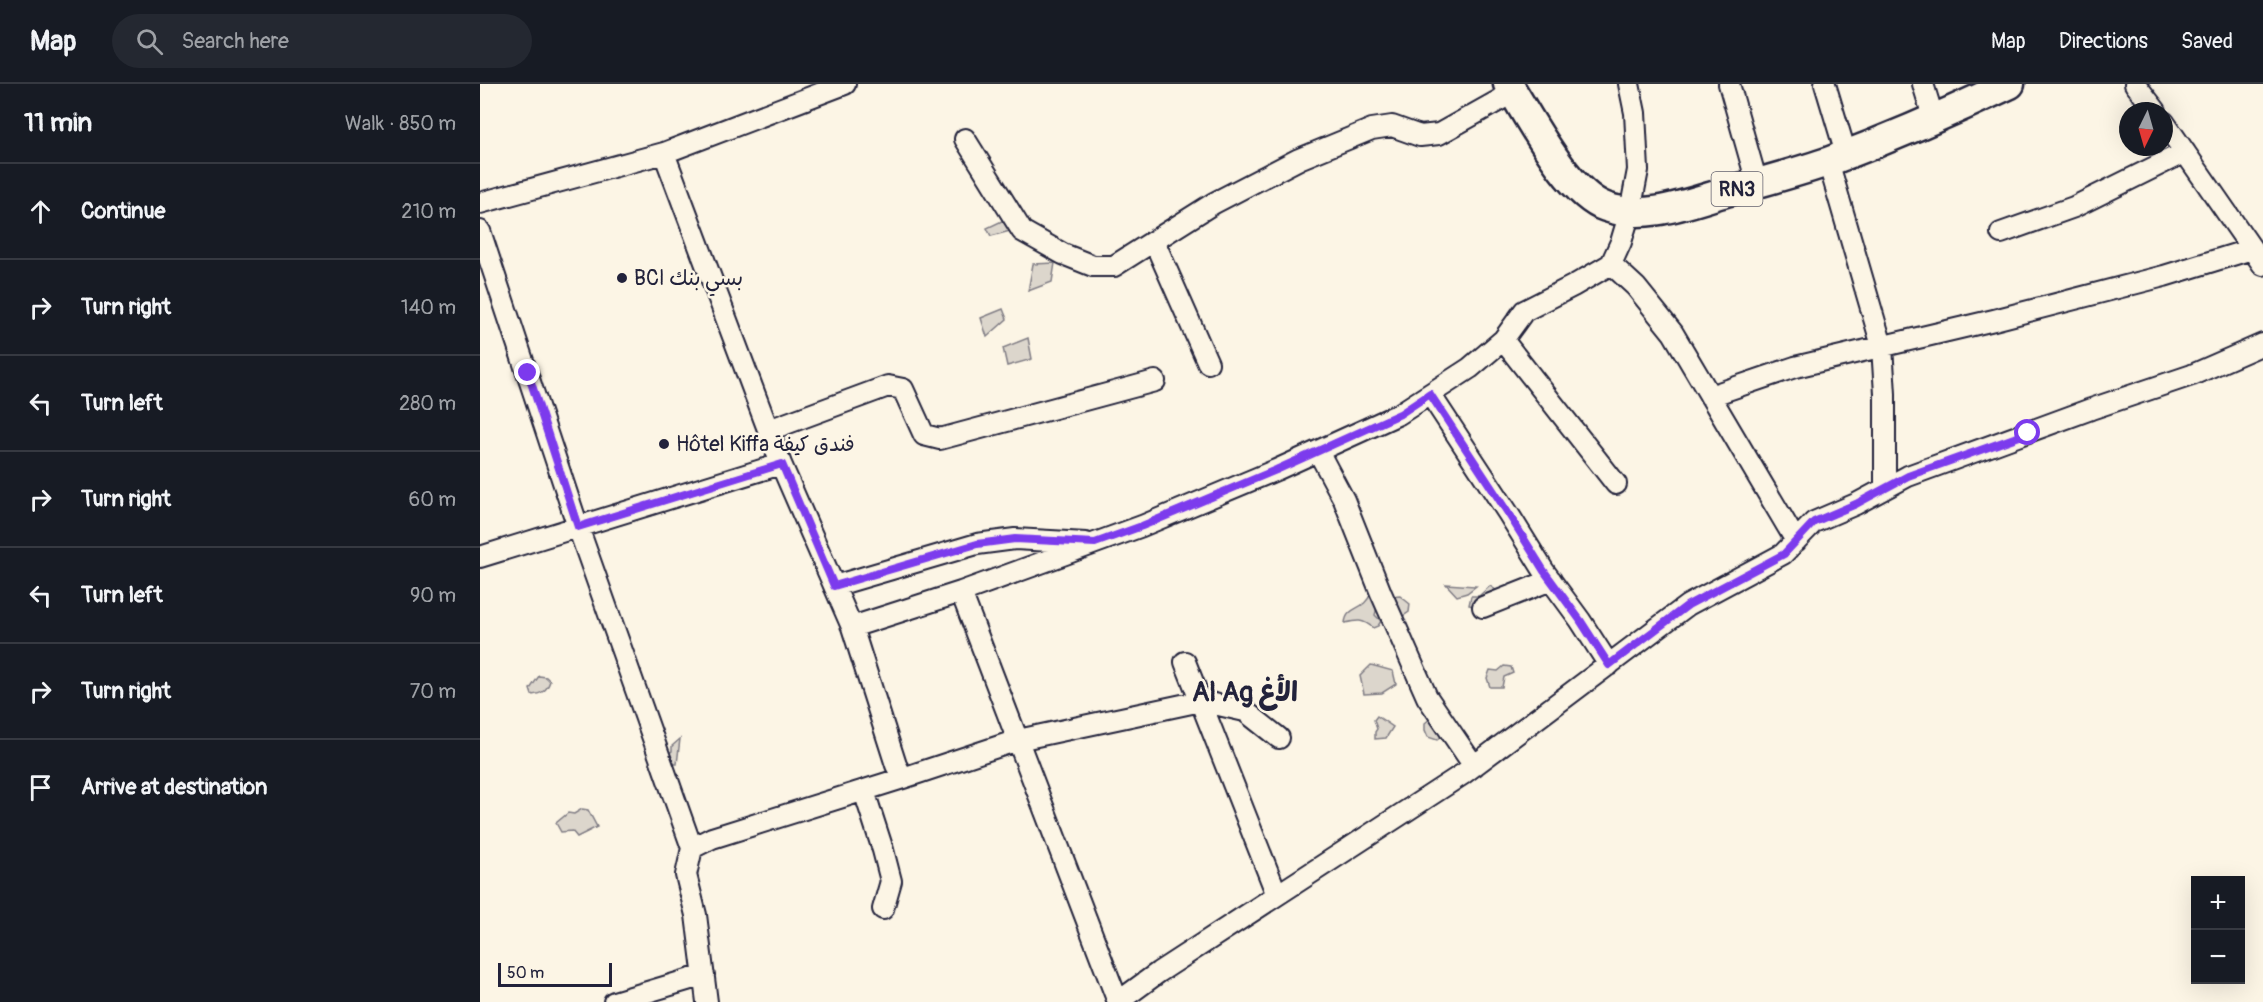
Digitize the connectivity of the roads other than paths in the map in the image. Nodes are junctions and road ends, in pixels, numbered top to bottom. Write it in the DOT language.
graph roads {
  1 [pos="845,84"];
  2 [pos="1629,84"];
  3 [pos="1729,84"];
  4 [pos="1825,84"];
  5 [pos="1923,84"];
  6 [pos="2010,84"];
  7 [pos="2135,84"];
  8 [pos="1511,88"];
  9 [pos="2149,102"];
  10 [pos="1934,120"];
  11 [pos="2173,135"];
  12 [pos="965,139"];
  13 [pos="2185,152"];
  14 [pos="664,153"];
  15 [pos="1837,158"];
  16 [pos="1757,183"];
  17 [pos="480,203"];
  18 [pos="1630,212"];
  19 [pos="480,231"];
  20 [pos="2001,233"];
  21 [pos="1154,241"];
  22 [pos="2257,257"];
  23 [pos="1611,264"];
  24 [pos="1503,340"];
  25 [pos="2263,344"];
  26 [pos="1882,346"];
  27 [pos="1208,363"];
  28 [pos="1155,381"];
  29 [pos="1430,394"];
  30 [pos="1710,396"];
  31 [pos="769,430"];
  32 [pos="1318,451"];
  33 [pos="782,464"];
  34 [pos="1616,484"];
  35 [pos="1885,488"];
  36 [pos="578,527"];
  37 [pos="1796,541"];
  38 [pos="1095,543"];
  39 [pos="480,557"];
  40 [pos="1551,580"];
  41 [pos="834,586"];
  42 [pos="961,591"];
  43 [pos="1483,607"];
  44 [pos="852,627"];
  45 [pos="1185,662"];
  46 [pos="1609,665"];
  47 [pos="1201,701"];
  48 [pos="1279,738"];
  49 [pos="1018,740"];
  50 [pos="1474,766"];
  51 [pos="903,778"];
  52 [pos="864,791"];
  53 [pos="692,848"];
  54 [pos="1277,895"];
  55 [pos="883,909"];
  56 [pos="704,975"];
  57 [pos="614,1002"];
  58 [pos="707,1002"];
  59 [pos="1118,1002"];
  1 -- 14 [label="street"];
  2 -- 18 [label="street"];
  3 -- 16 [label="street"];
  4 -- 15 [label="street"];
  5 -- 10 [label="street"];
  6 -- 10 [label="highway, RN3"];
  7 -- 9 [label="street"];
  8 -- 18 [label="highway, RN3"];
  8 -- 21 [label="street"];
  10 -- 15 [label="highway, RN3"];
  11 -- 13 [label="street"];
  12 -- 21 [label="street"];
  13 -- 20 [label="street"];
  13 -- 22 [label="street"];
  14 -- 17 [label="street"];
  14 -- 31 [label="street"];
  15 -- 16 [label="highway, RN3"];
  15 -- 26 [label="street"];
  16 -- 18 [label="highway, RN3"];
  18 -- 23 [label="street"];
  19 -- 36 [label="street"];
  21 -- 27 [label="street"];
  22 -- 26 [label="street"];
  23 -- 24 [label="street"];
  23 -- 30 [label="street"];
  24 -- 29 [label="street"];
  24 -- 34 [label="street"];
  25 -- 35 [label="street"];
  26 -- 30 [label="street"];
  26 -- 35 [label="street"];
  28 -- 31 [label="street"];
  29 -- 32 [label="street"];
  29 -- 40 [label="street"];
  30 -- 37 [label="street"];
  31 -- 33 [label="street"];
  32 -- 38 [label="street"];
  32 -- 50 [label="street"];
  33 -- 36 [label="street"];
  33 -- 41 [label="street"];
  35 -- 37 [label="street"];
  36 -- 39 [label="street"];
  36 -- 53 [label="street"];
  37 -- 46 [label="street"];
  38 -- 41 [label="street"];
  38 -- 42 [label="street"];
  40 -- 43 [label="street"];
  40 -- 46 [label="street"];
  41 -- 44 [label="street"];
  42 -- 44 [label="street"];
  42 -- 49 [label="street"];
  44 -- 51 [label="street"];
  45 -- 47 [label="street"];
  46 -- 50 [label="street"];
  47 -- 48 [label="street"];
  47 -- 49 [label="street"];
  47 -- 54 [label="street"];
  49 -- 51 [label="street"];
  49 -- 59 [label="street"];
  50 -- 54 [label="street"];
  51 -- 52 [label="street"];
  52 -- 53 [label="street"];
  52 -- 55 [label="street"];
  53 -- 56 [label="street"];
  54 -- 59 [label="street"];
  56 -- 57 [label="street"];
  56 -- 58 [label="street"];
}
